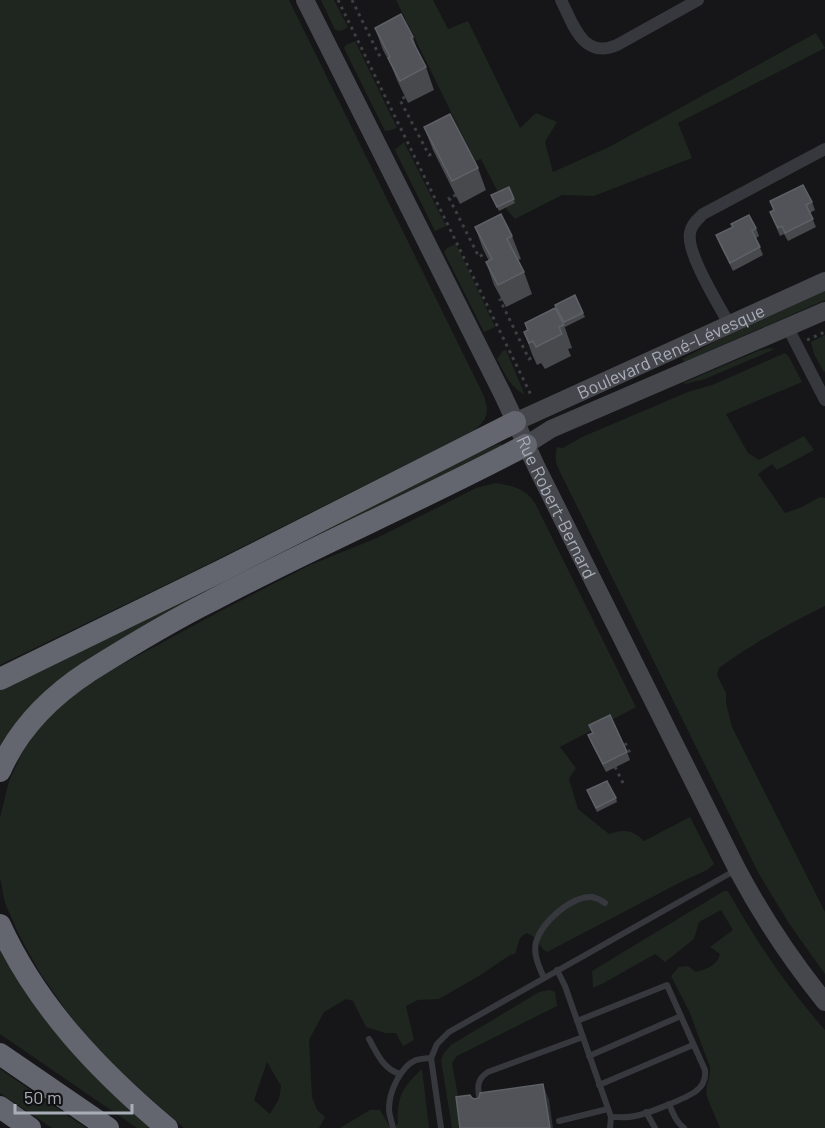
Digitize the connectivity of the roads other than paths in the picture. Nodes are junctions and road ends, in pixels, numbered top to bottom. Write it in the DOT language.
graph roads {
  1 [pos="305,0"];
  2 [pos="561,0"];
  3 [pos="698,0"];
  4 [pos="825,150"];
  5 [pos="825,280"];
  6 [pos="825,311"];
  7 [pos="729,324"];
  8 [pos="788,328"];
  9 [pos="825,400"];
  10 [pos="516,423"];
  11 [pos="526,445"];
  12 [pos="0,679"];
  13 [pos="0,771"];
  14 [pos="737,869"];
  15 [pos="605,903"];
  16 [pos="0,925"];
  17 [pos="557,970"];
  18 [pos="544,978"];
  19 [pos="825,1002"];
  20 [pos="681,1016"];
  21 [pos="577,1021"];
  22 [pos="583,1038"];
  23 [pos="369,1039"];
  24 [pos="693,1045"];
  25 [pos="0,1054"];
  26 [pos="589,1056"];
  27 [pos="431,1058"];
  28 [pos="400,1074"];
  29 [pos="599,1085"];
  30 [pos="669,1104"];
  31 [pos="0,1107"];
  32 [pos="608,1109"];
  33 [pos="481,1110"];
  34 [pos="646,1112"];
  35 [pos="611,1117"];
  36 [pos="559,1121"];
  37 [pos="30,1128"];
  38 [pos="108,1128"];
  39 [pos="167,1128"];
  40 [pos="393,1128"];
  41 [pos="441,1128"];
  42 [pos="610,1128"];
  43 [pos="655,1128"];
  44 [pos="684,1128"];
  1 -- 10 [label="street, Rue Robert-Bernard"];
  2 -- 3 [label="street"];
  4 -- 7 [label="street"];
  5 -- 7 [label="street, Boulevard René-Lévesque"];
  6 -- 8 [label="street, Boulevard René-Lévesque"];
  7 -- 10 [label="street, Boulevard René-Lévesque"];
  8 -- 9 [label="street"];
  8 -- 11 [label="street, Boulevard René-Lévesque"];
  10 -- 11 [label="street, Rue Robert-Bernard"];
  10 -- 12 [label="highway"];
  11 -- 13 [label="highway"];
  11 -- 14 [label="street, Rue Robert-Bernard"];
  14 -- 17 [label="lane"];
  14 -- 19 [label="street, Rue Robert-Bernard"];
  15 -- 18 [label="lane"];
  16 -- 39 [label="highway"];
  17 -- 18 [label="lane"];
  17 -- 21 [label="lane"];
  18 -- 27 [label="lane"];
  20 -- 21 [label="lane"];
  20 -- 24 [label="lane"];
  20 -- 26 [label="lane"];
  21 -- 22 [label="lane"];
  22 -- 26 [label="lane"];
  22 -- 33 [label="lane"];
  23 -- 28 [label="lane"];
  24 -- 29 [label="lane"];
  24 -- 30 [label="lane"];
  25 -- 38 [label="highway"];
  26 -- 29 [label="lane"];
  27 -- 28 [label="lane"];
  27 -- 41 [label="lane"];
  28 -- 40 [label="lane"];
  29 -- 32 [label="lane"];
  30 -- 34 [label="lane"];
  30 -- 44 [label="lane"];
  31 -- 37 [label="highway"];
  32 -- 35 [label="lane"];
  32 -- 36 [label="lane"];
  34 -- 35 [label="lane"];
  34 -- 43 [label="lane"];
  35 -- 42 [label="lane"];
}
